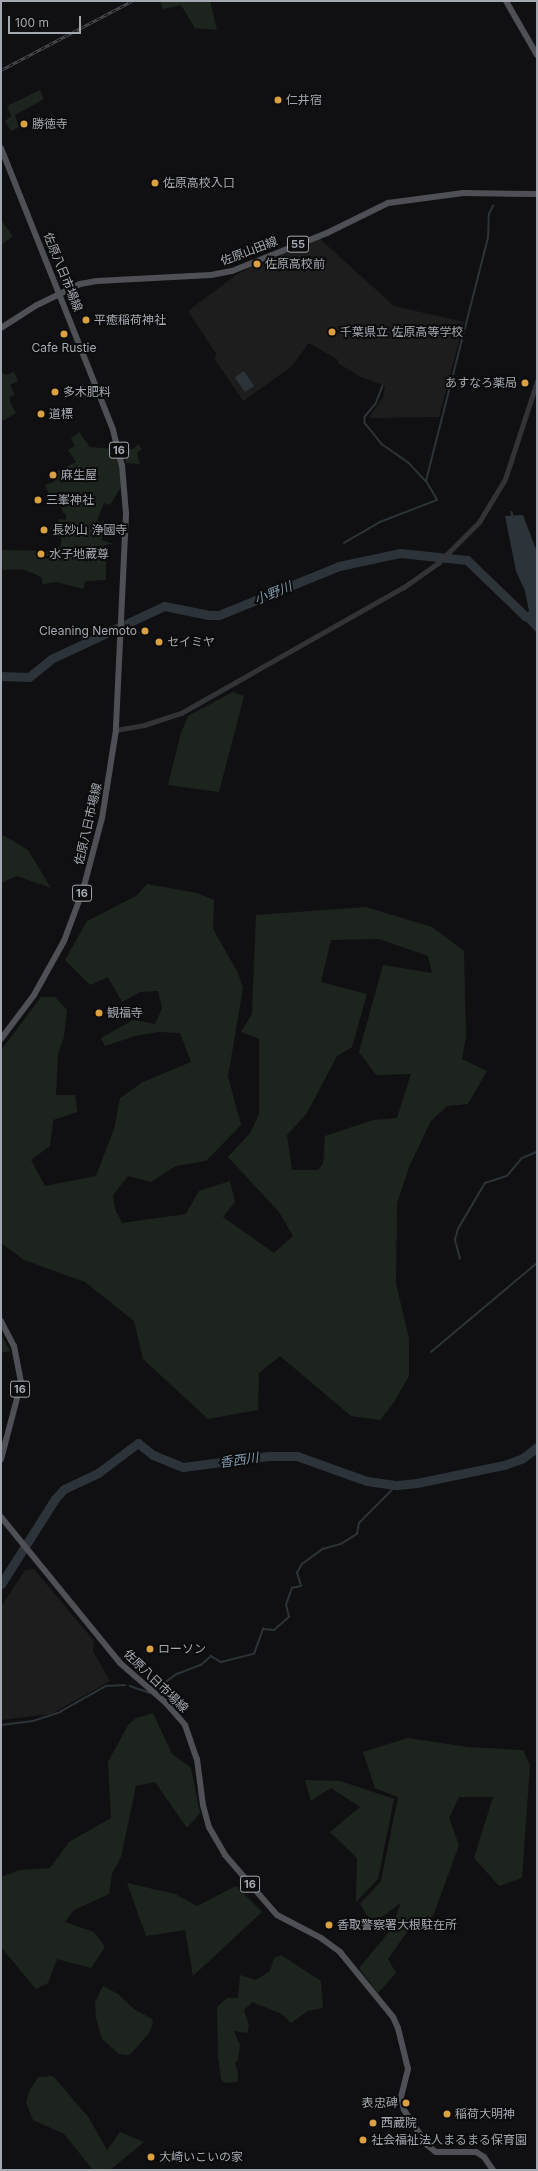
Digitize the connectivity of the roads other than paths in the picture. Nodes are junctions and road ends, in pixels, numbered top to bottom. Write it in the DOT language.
graph roads {
  1 [pos="506,1"];
  2 [pos="537,55"];
  3 [pos="1,148"];
  4 [pos="537,194"];
  5 [pos="58,294"];
  6 [pos="1,328"];
  7 [pos="537,381"];
  8 [pos="116,730"];
  9 [pos="1,1039"];
  10 [pos="1,1321"];
  11 [pos="1,1459"];
  12 [pos="1,1516"];
  13 [pos="494,2170"];
  1 -- 2 [label="main road"];
  3 -- 5 [label="main road, 佐原八日市場線 / 16"];
  4 -- 5 [label="main road, 佐原山田線 / 55"];
  5 -- 6 [label="main road, 55"];
  5 -- 8 [label="main road, 佐原八日市場線 / 16"];
  7 -- 8 [label="street"];
  8 -- 9 [label="main road, 佐原八日市場線 / 16"];
  10 -- 11 [label="main road, 16"];
  12 -- 13 [label="main road, 佐原八日市場線 / 16"];
}
